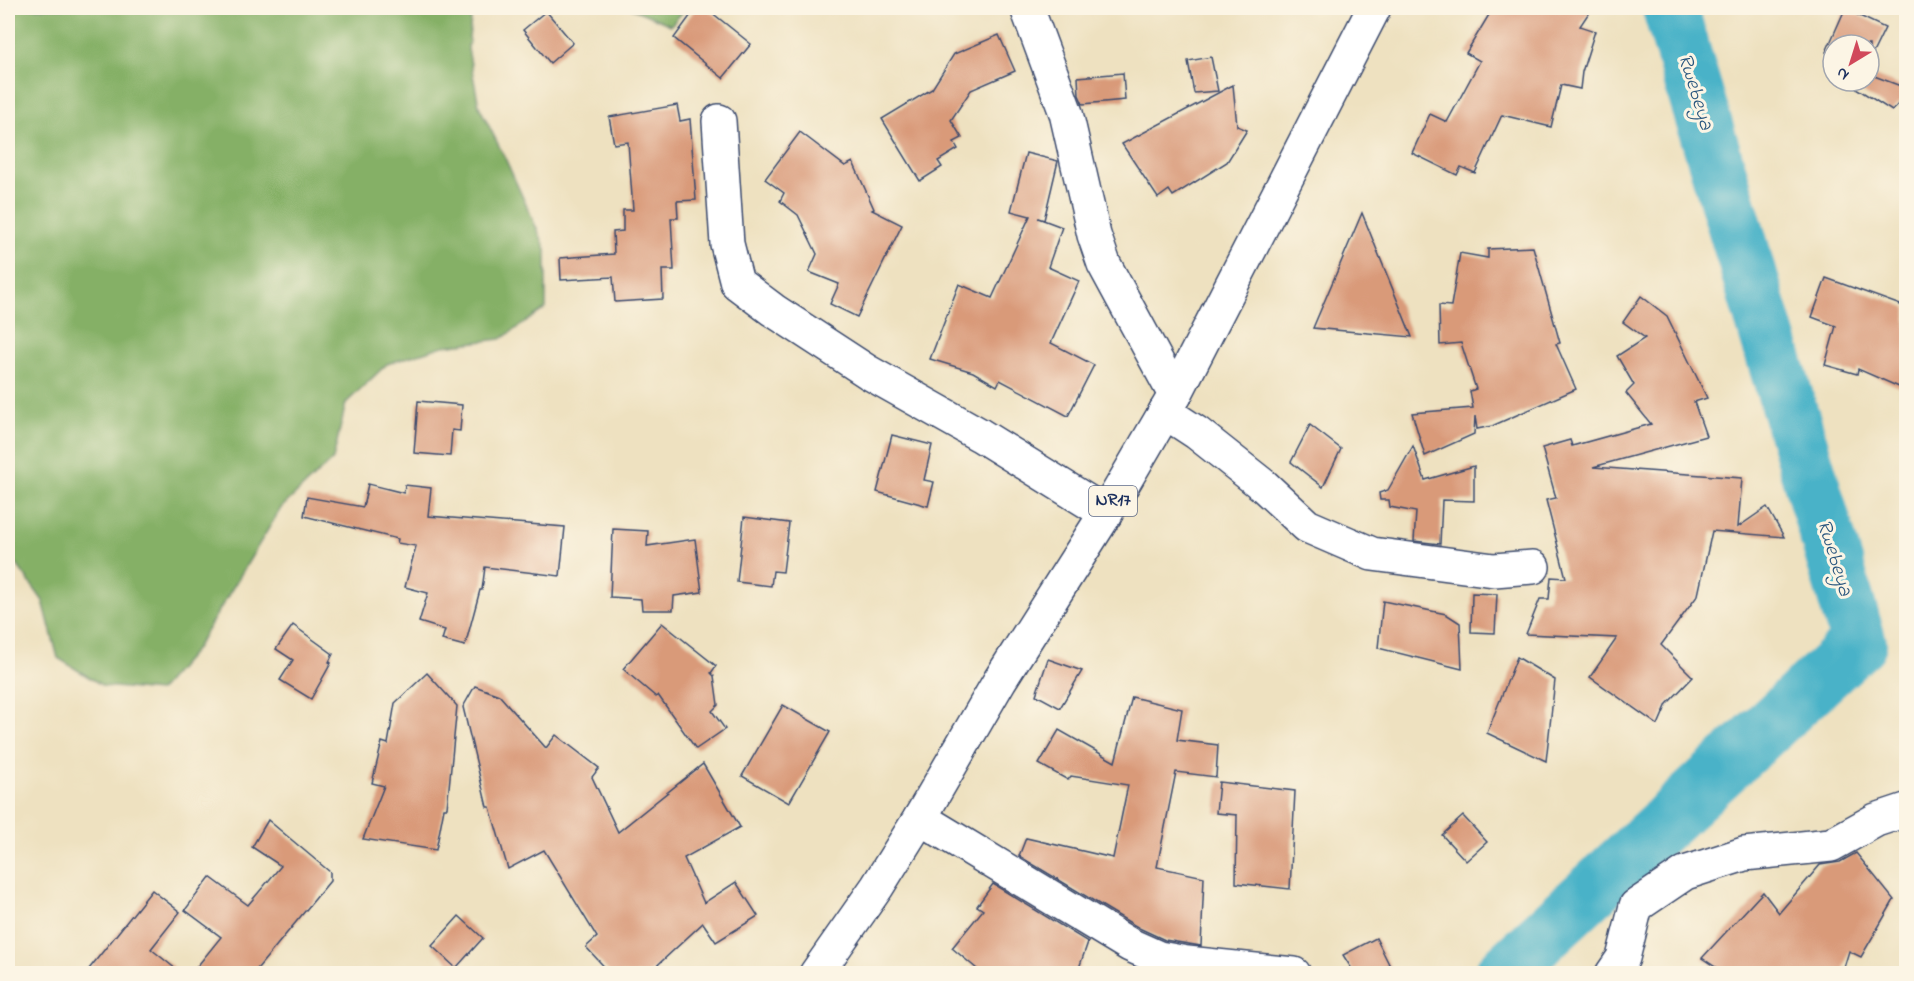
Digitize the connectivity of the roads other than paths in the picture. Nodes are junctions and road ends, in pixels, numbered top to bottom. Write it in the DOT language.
graph roads {
  1 [pos="1027,8"];
  2 [pos="1374,8"];
  3 [pos="719,121"];
  4 [pos="1170,403"];
  5 [pos="1106,513"];
  6 [pos="1533,567"];
  7 [pos="1906,810"];
  8 [pos="920,818"];
  9 [pos="816,974"];
  10 [pos="1293,974"];
  11 [pos="1612,974"];
  1 -- 4 [label="street"];
  2 -- 4 [label="street, NR17"];
  3 -- 5 [label="street"];
  4 -- 5 [label="street, NR17"];
  4 -- 6 [label="street"];
  5 -- 8 [label="street, NR17"];
  7 -- 11 [label="street"];
  8 -- 9 [label="street, NR17"];
  8 -- 10 [label="street"];
}
